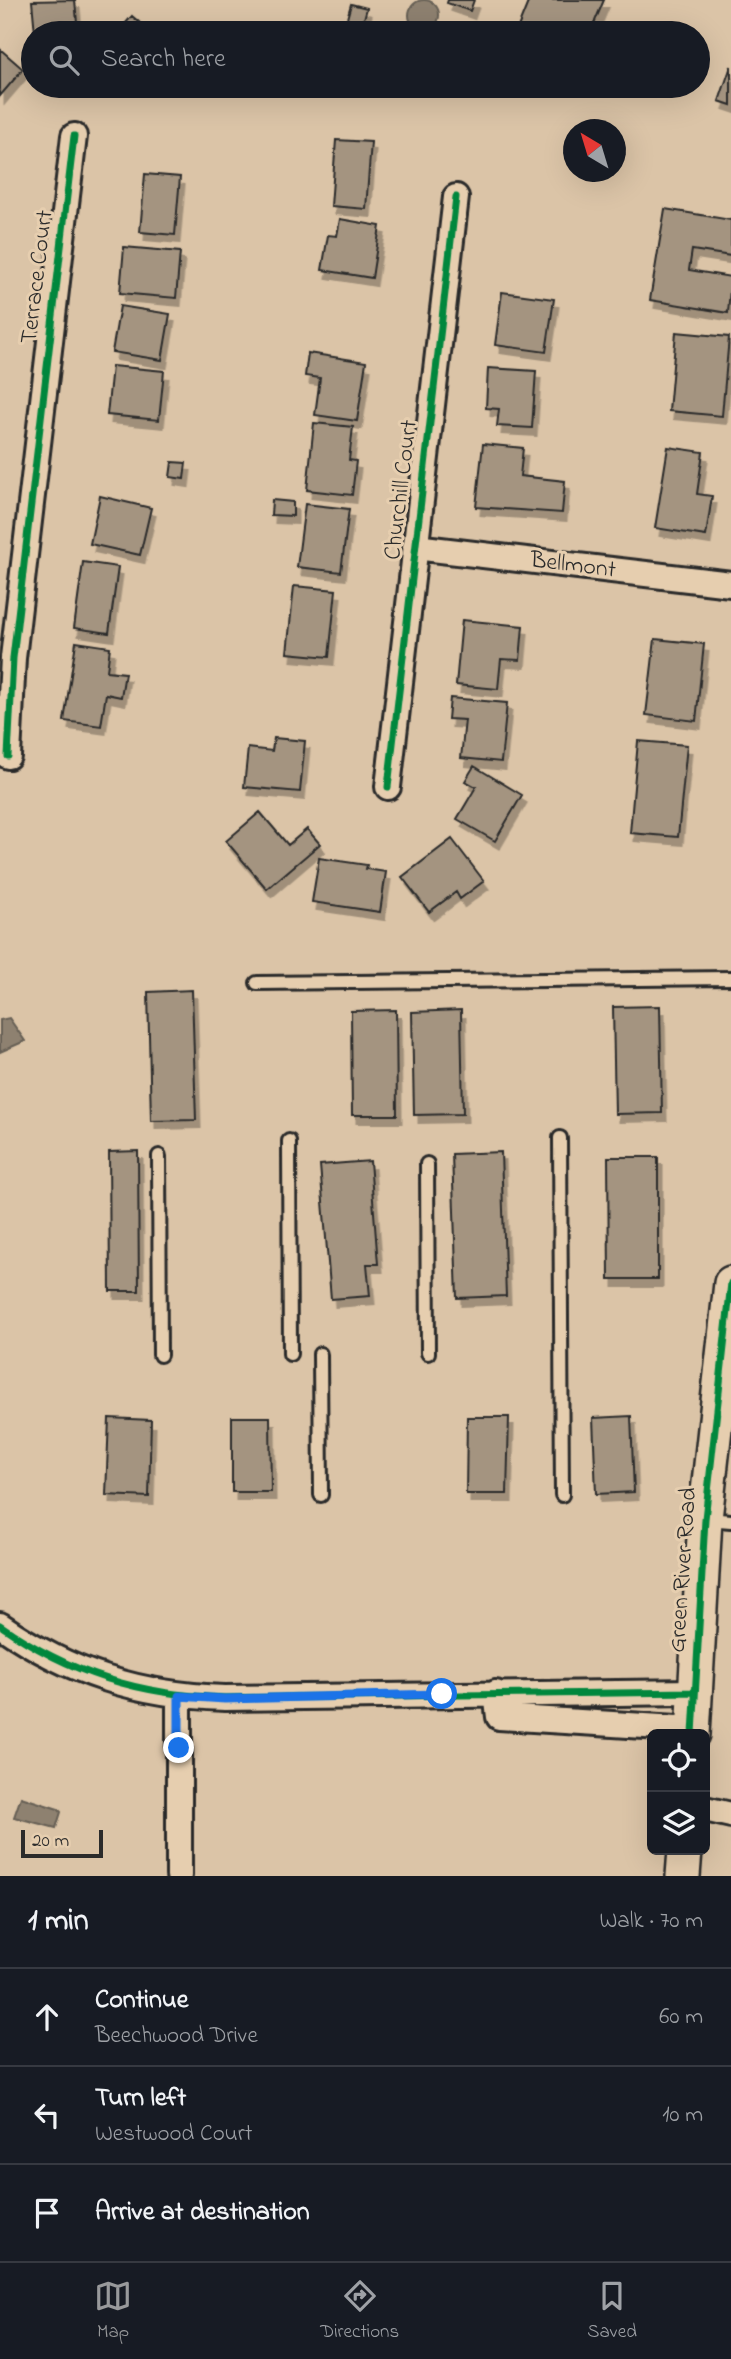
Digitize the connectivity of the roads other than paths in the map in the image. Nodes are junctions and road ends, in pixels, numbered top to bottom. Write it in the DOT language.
graph roads {
  1 [pos="74,136"];
  2 [pos="456,197"];
  3 [pos="415,547"];
  4 [pos="731,584"];
  5 [pos="7,657"];
  6 [pos="8,757"];
  7 [pos="388,787"];
  8 [pos="731,978"];
  9 [pos="257,982"];
  10 [pos="560,1138"];
  11 [pos="289,1141"];
  12 [pos="159,1156"];
  13 [pos="427,1164"];
  14 [pos="731,1283"];
  15 [pos="428,1353"];
  16 [pos="290,1354"];
  17 [pos="320,1354"];
  18 [pos="160,1355"];
  19 [pos="321,1495"];
  20 [pos="562,1495"];
  21 [pos="718,1520"];
  22 [pos="0,1625"];
  23 [pos="695,1692"];
  24 [pos="496,1693"];
  25 [pos="179,1696"];
  26 [pos="654,1729"];
  27 [pos="693,1729"];
  28 [pos="710,1810"];
  29 [pos="731,1815"];
  30 [pos="685,1855"];
  31 [pos="180,1876"];
  32 [pos="683,1876"];
  1 -- 5 [label="street, Terrace Court"];
  2 -- 3 [label="street, Churchill Court"];
  3 -- 4 [label="street, Bellmont"];
  3 -- 7 [label="street, Churchill Court"];
  5 -- 6 [label="street, Terrace Court"];
  8 -- 9 [label="lane"];
  10 -- 20 [label="lane"];
  11 -- 16 [label="lane"];
  12 -- 18 [label="lane"];
  13 -- 15 [label="lane"];
  14 -- 21 [label="street, Green River Road"];
  17 -- 19 [label="lane"];
  21 -- 23 [label="street, Green River Road"];
  22 -- 25 [label="street"];
  23 -- 24 [label="street"];
  23 -- 27 [label="street, Green River Road"];
  24 -- 25 [label="street"];
  24 -- 26 [label="street"];
  25 -- 31 [label="street"];
  28 -- 29 [label="street"];
  30 -- 32 [label="street"];
}
